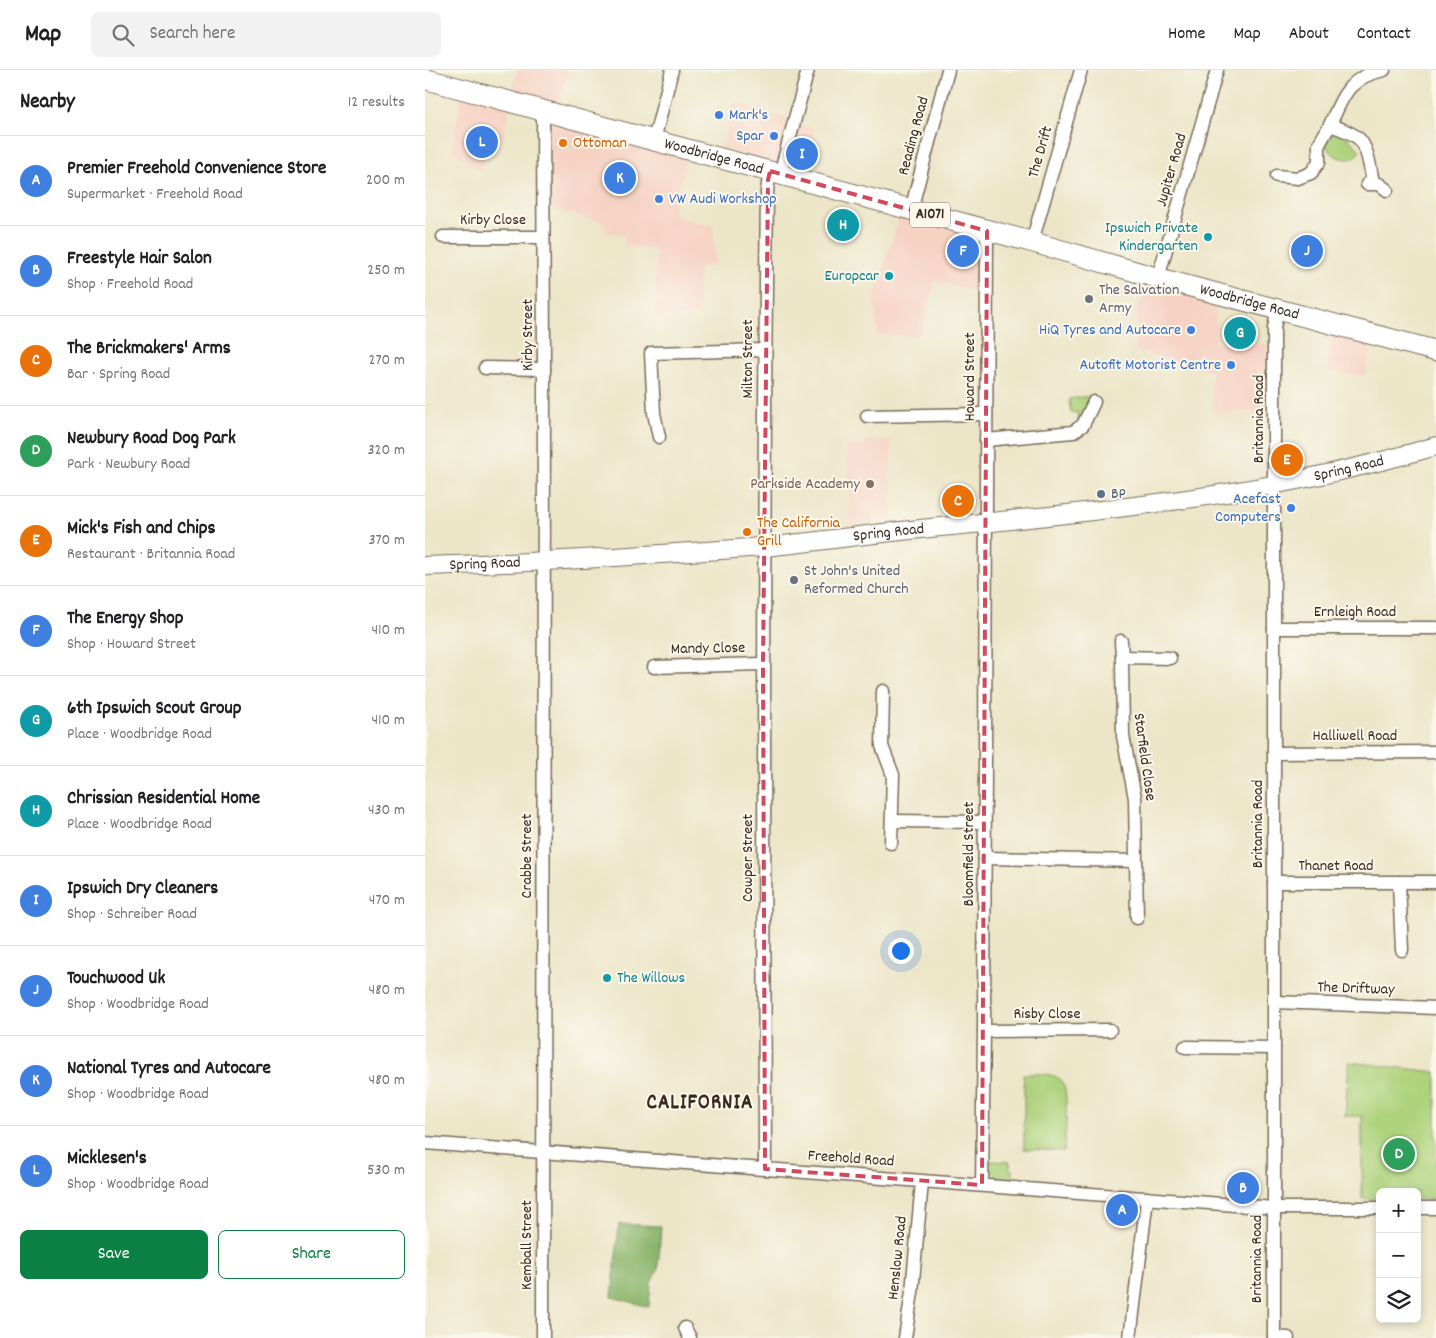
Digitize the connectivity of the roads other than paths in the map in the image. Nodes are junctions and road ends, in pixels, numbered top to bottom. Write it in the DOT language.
graph roads {
  1 [pos="672,70"];
  2 [pos="808,70"];
  3 [pos="948,70"];
  4 [pos="1081,70"];
  5 [pos="1217,70"];
  6 [pos="1384,70"];
  7 [pos="425,79"];
  8 [pos="543,110"];
  9 [pos="1330,125"];
  10 [pos="654,140"];
  11 [pos="775,173"];
  12 [pos="1277,176"];
  13 [pos="1387,190"];
  14 [pos="911,210"];
  15 [pos="987,231"];
  16 [pos="543,236"];
  17 [pos="443,237"];
  18 [pos="1032,242"];
  19 [pos="1158,278"];
  20 [pos="1278,310"];
  21 [pos="764,350"];
  22 [pos="1436,350"];
  23 [pos="485,368"];
  24 [pos="544,369"];
  25 [pos="1094,402"];
  26 [pos="986,414"];
  27 [pos="867,416"];
  28 [pos="659,437"];
  29 [pos="986,440"];
  30 [pos="1436,446"];
  31 [pos="1275,485"];
  32 [pos="985,523"];
  33 [pos="765,546"];
  34 [pos="544,560"];
  35 [pos="425,566"];
  36 [pos="1273,628"];
  37 [pos="1436,628"];
  38 [pos="1121,641"];
  39 [pos="1122,658"];
  40 [pos="1170,658"];
  41 [pos="763,664"];
  42 [pos="654,666"];
  43 [pos="883,691"];
  44 [pos="1436,752"];
  45 [pos="1275,753"];
  46 [pos="892,821"];
  47 [pos="984,822"];
  48 [pos="891,843"];
  49 [pos="985,858"];
  50 [pos="1136,861"];
  51 [pos="1274,882"];
  52 [pos="1399,882"];
  53 [pos="1436,882"];
  54 [pos="1137,918"];
  55 [pos="1402,950"];
  56 [pos="1274,1002"];
  57 [pos="1436,1008"];
  58 [pos="1110,1030"];
  59 [pos="985,1031"];
  60 [pos="1185,1047"];
  61 [pos="1274,1048"];
  62 [pos="425,1143"];
  63 [pos="543,1152"];
  64 [pos="765,1169"];
  65 [pos="922,1182"];
  66 [pos="982,1186"];
  67 [pos="1147,1198"];
  68 [pos="1274,1208"];
  69 [pos="1376,1208"];
  70 [pos="1421,1208"];
  71 [pos="1436,1208"];
  72 [pos="543,1338"];
  73 [pos="905,1338"];
  74 [pos="1129,1338"];
  75 [pos="1274,1338"];
  76 [pos="1288,1338"];
  1 -- 10 [label="street"];
  2 -- 11 [label="street, Milton Street"];
  3 -- 14 [label="street, Reading Road"];
  4 -- 18 [label="street, The Drift"];
  5 -- 19 [label="street, Jupiter Road"];
  6 -- 9 [label="street"];
  7 -- 8 [label="main road, Woodbridge Road / A1071"];
  8 -- 10 [label="main road, Woodbridge Road / A1071"];
  8 -- 16 [label="street, Kirby Street"];
  9 -- 12 [label="street"];
  9 -- 13 [label="street"];
  10 -- 11 [label="main road, Woodbridge Road / A1071"];
  11 -- 14 [label="main road, Woodbridge Road / A1071"];
  11 -- 21 [label="street, Milton Street"];
  14 -- 15 [label="main road, Woodbridge Road / A1071"];
  15 -- 18 [label="main road, Woodbridge Road / A1071"];
  15 -- 26 [label="street, Howard Street"];
  16 -- 17 [label="street, Kirby Close"];
  16 -- 24 [label="street, Kirby Street"];
  18 -- 19 [label="main road, Woodbridge Road / A1071"];
  19 -- 20 [label="main road, Woodbridge Road / A1071"];
  20 -- 22 [label="main road, Woodbridge Road / A1071"];
  20 -- 31 [label="street, Britannia Road"];
  21 -- 28 [label="street"];
  21 -- 33 [label="street, Milton Street"];
  23 -- 24 [label="street"];
  24 -- 34 [label="street, Kirby Street"];
  25 -- 29 [label="street"];
  26 -- 27 [label="street"];
  26 -- 29 [label="street, Howard Street"];
  29 -- 32 [label="street, Howard Street"];
  30 -- 31 [label="street, Spring Road"];
  31 -- 32 [label="street, Spring Road"];
  31 -- 36 [label="street, Britannia Road"];
  32 -- 33 [label="street, Spring Road"];
  32 -- 47 [label="street, Bloomfield Street"];
  33 -- 34 [label="street, Spring Road"];
  33 -- 41 [label="street, Cowper Street"];
  34 -- 35 [label="street, Spring Road"];
  34 -- 63 [label="street, Crabbe Street"];
  36 -- 37 [label="street, Ernleigh Road"];
  36 -- 45 [label="street, Britannia Road"];
  38 -- 39 [label="street, Starfield Close"];
  39 -- 40 [label="street"];
  39 -- 50 [label="street, Starfield Close"];
  41 -- 42 [label="street, Mandy Close"];
  41 -- 64 [label="street, Cowper Street"];
  43 -- 46 [label="street"];
  44 -- 45 [label="street, Halliwell Road"];
  45 -- 51 [label="street, Britannia Road"];
  46 -- 47 [label="street"];
  46 -- 48 [label="street"];
  47 -- 49 [label="street, Bloomfield Street"];
  49 -- 50 [label="street"];
  49 -- 59 [label="street, Bloomfield Street"];
  50 -- 54 [label="street, Starfield Close"];
  51 -- 52 [label="street, Thanet Road"];
  51 -- 56 [label="street, Britannia Road"];
  52 -- 53 [label="street, Thanet Road"];
  52 -- 55 [label="street"];
  56 -- 57 [label="street, The Driftway"];
  56 -- 61 [label="street, Britannia Road"];
  58 -- 59 [label="street, Risby Close"];
  59 -- 66 [label="street, Bloomfield Street"];
  60 -- 61 [label="street"];
  61 -- 68 [label="street, Britannia Road"];
  62 -- 63 [label="street, Freehold Road"];
  63 -- 64 [label="street, Freehold Road"];
  63 -- 72 [label="street, Kemball Street"];
  64 -- 65 [label="street, Freehold Road"];
  65 -- 66 [label="street, Freehold Road"];
  65 -- 73 [label="street, Henslow Road"];
  66 -- 67 [label="street, Freehold Road"];
  67 -- 68 [label="street, Freehold Road"];
  67 -- 74 [label="street"];
  68 -- 69 [label="street, Freehold Road"];
  68 -- 75 [label="street, Britannia Road"];
  70 -- 71 [label="street"];
  75 -- 76 [label="street"];
}
